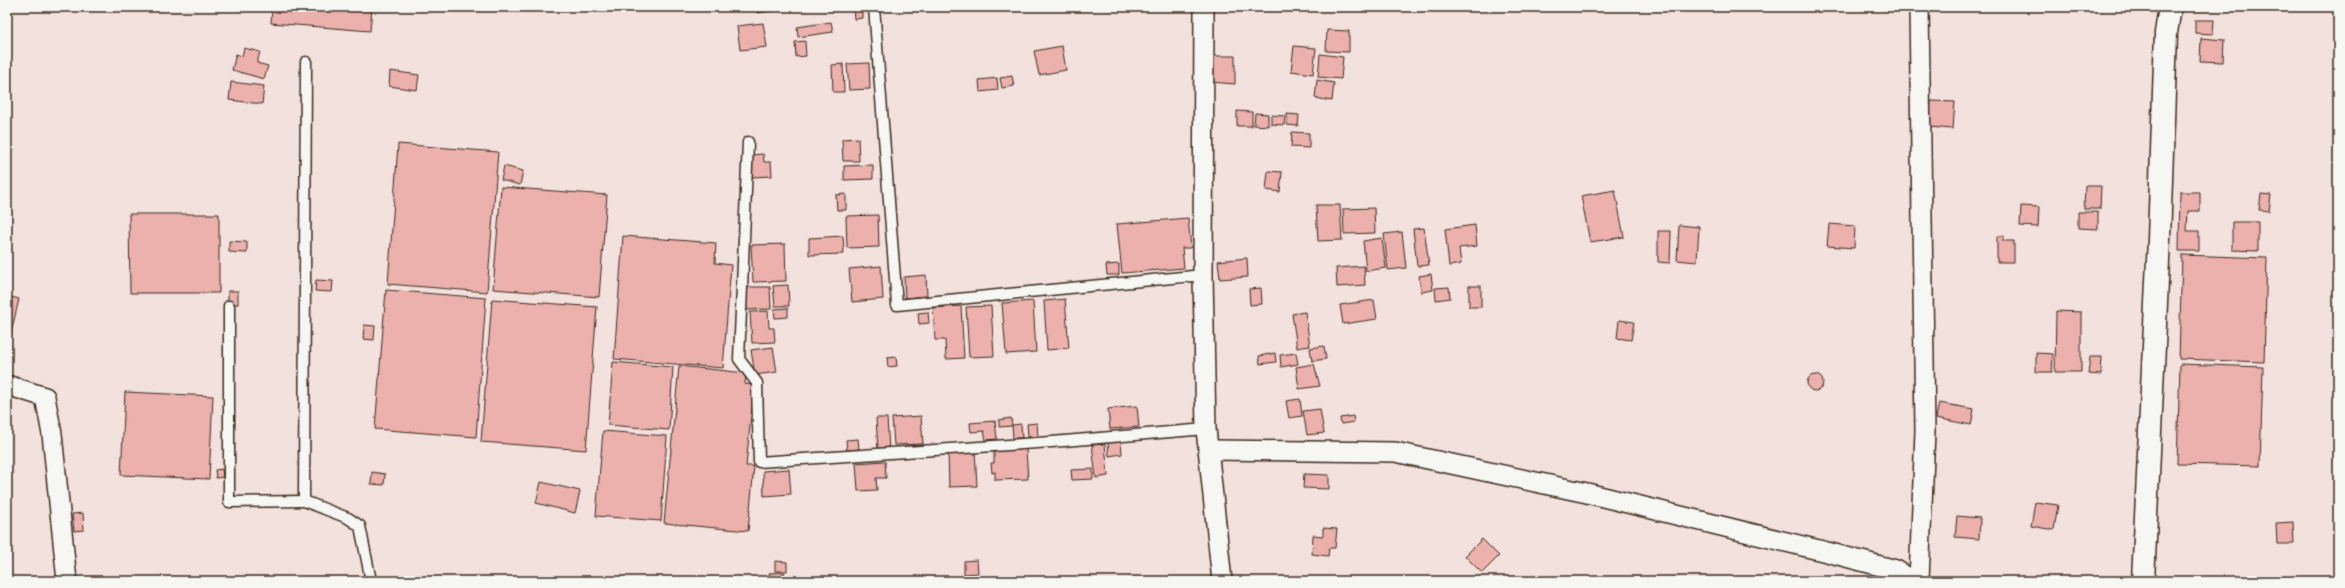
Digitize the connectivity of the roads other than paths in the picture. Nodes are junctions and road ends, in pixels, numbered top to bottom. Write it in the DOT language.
graph roads {
  1 [pos="874,7"];
  2 [pos="1204,7"];
  3 [pos="1919,7"];
  4 [pos="2170,7"];
  5 [pos="306,62"];
  6 [pos="748,142"];
  7 [pos="1203,275"];
  8 [pos="229,306"];
  9 [pos="7,385"];
  10 [pos="1206,429"];
  11 [pos="1210,450"];
  12 [pos="304,501"];
  13 [pos="67,581"];
  14 [pos="371,581"];
  15 [pos="1222,581"];
  16 [pos="1913,581"];
  17 [pos="1920,581"];
  18 [pos="2143,581"];
  1 -- 7 [label="lane"];
  2 -- 7 [label="street"];
  3 -- 17 [label="street"];
  4 -- 18 [label="main road"];
  5 -- 12 [label="lane"];
  6 -- 10 [label="lane"];
  7 -- 10 [label="street"];
  8 -- 12 [label="lane"];
  9 -- 13 [label="street"];
  10 -- 11 [label="street"];
  11 -- 15 [label="street"];
  11 -- 16 [label="street"];
  12 -- 14 [label="lane"];
}
